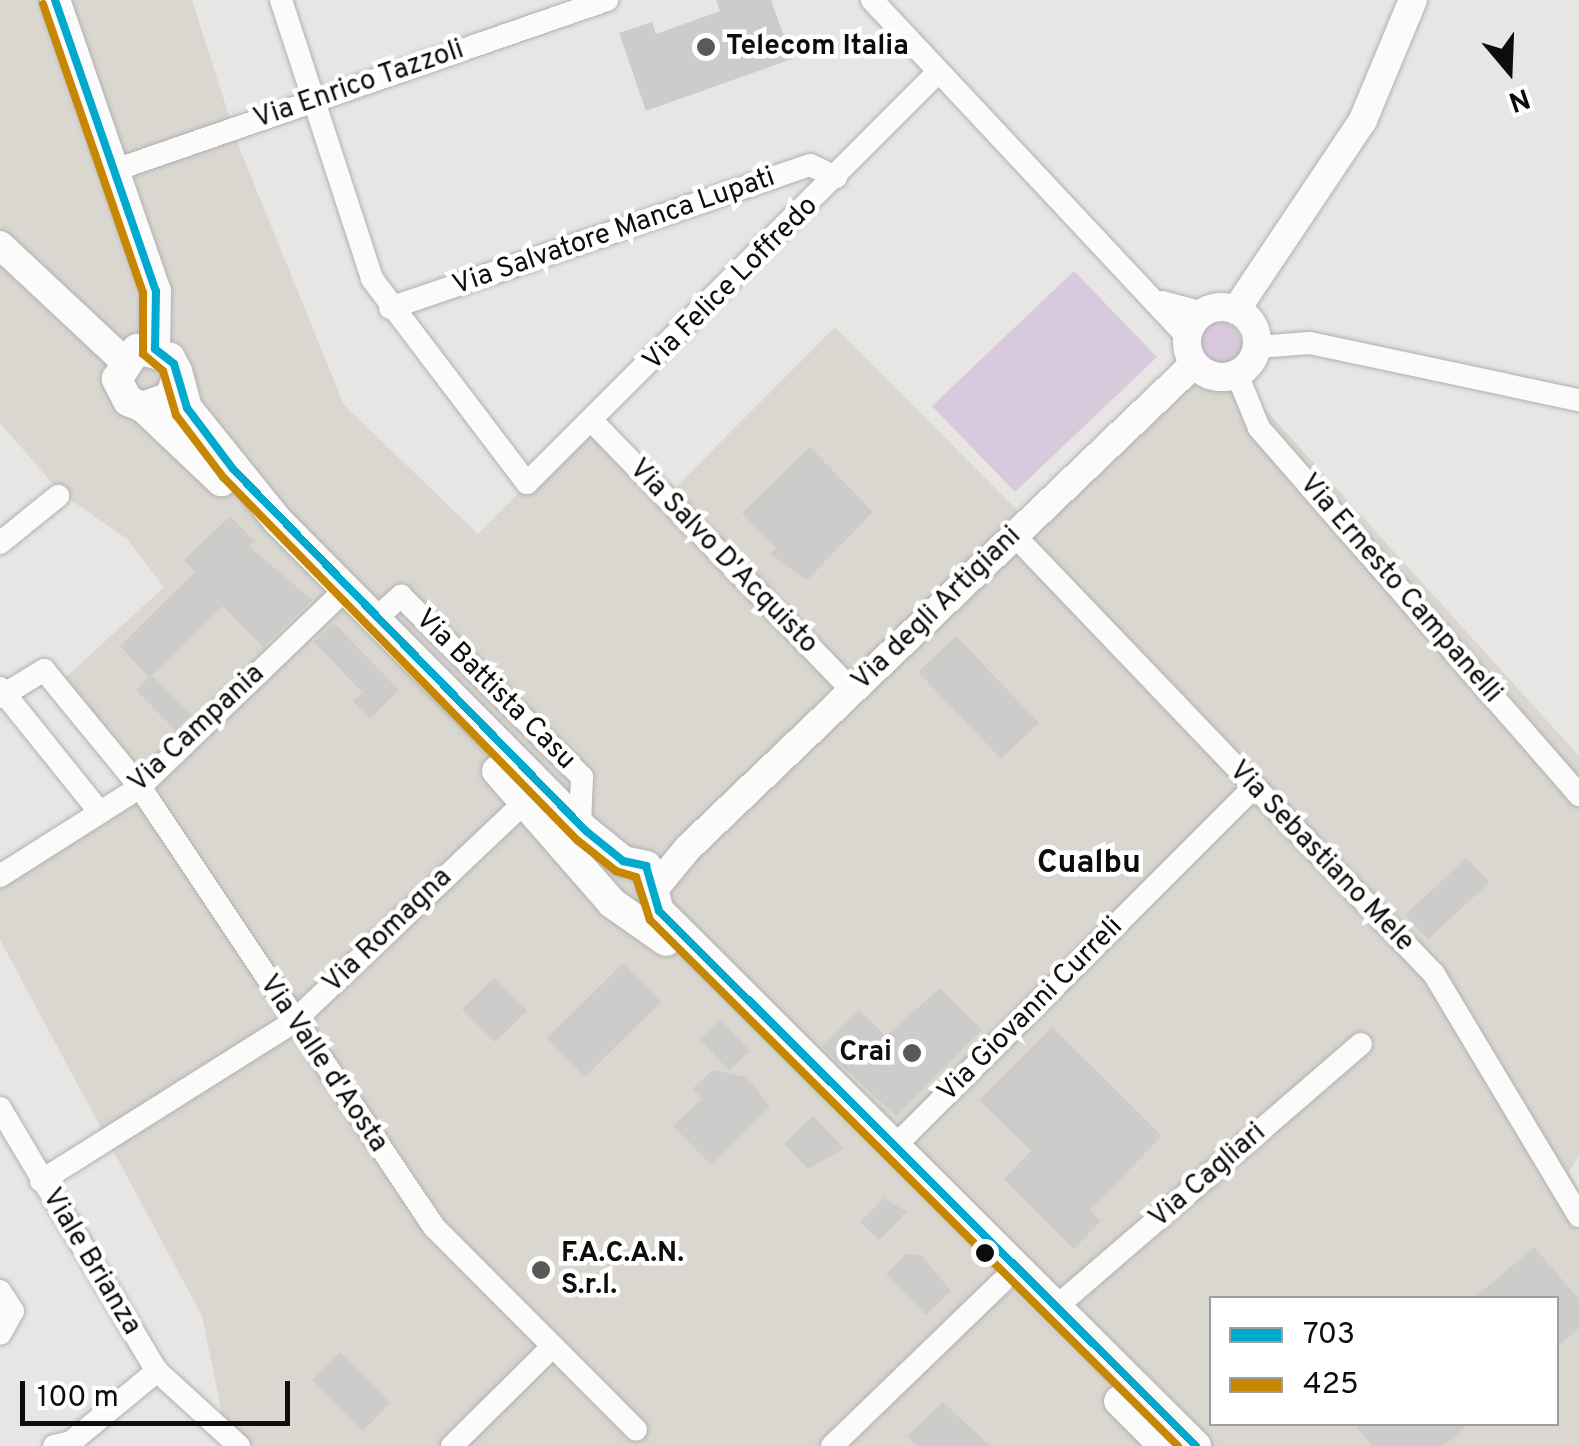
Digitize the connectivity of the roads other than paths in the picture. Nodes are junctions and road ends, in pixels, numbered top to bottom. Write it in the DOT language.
graph roads {
  1 [pos="55,0"];
  2 [pos="280,0"];
  3 [pos="606,0"];
  4 [pos="872,0"];
  5 [pos="1414,0"];
  6 [pos="937,73"];
  7 [pos="314,100"];
  8 [pos="112,170"];
  9 [pos="836,177"];
  10 [pos="0,245"];
  11 [pos="390,308"];
  12 [pos="1236,310"];
  13 [pos="1195,325"];
  14 [pos="1257,347"];
  15 [pos="155,348"];
  16 [pos="123,360"];
  17 [pos="1194,364"];
  18 [pos="1237,374"];
  19 [pos="177,378"];
  20 [pos="1579,400"];
  21 [pos="144,408"];
  22 [pos="594,422"];
  23 [pos="58,496"];
  24 [pos="1014,534"];
  25 [pos="0,543"];
  26 [pos="334,600"];
  27 [pos="852,691"];
  28 [pos="2,693"];
  29 [pos="140,787"];
  30 [pos="1252,788"];
  31 [pos="1579,795"];
  32 [pos="526,801"];
  33 [pos="99,811"];
  34 [pos="682,854"];
  35 [pos="621,870"];
  36 [pos="0,876"];
  37 [pos="647,899"];
  38 [pos="293,1022"];
  39 [pos="1362,1044"];
  40 [pos="0,1108"];
  41 [pos="895,1146"];
  42 [pos="41,1181"];
  43 [pos="1579,1216"];
  44 [pos="1002,1282"];
  45 [pos="0,1291"];
  46 [pos="1055,1308"];
  47 [pos="0,1334"];
  48 [pos="549,1350"];
  49 [pos="157,1371"];
  50 [pos="636,1430"];
  51 [pos="54,1446"];
  52 [pos="238,1446"];
  53 [pos="452,1446"];
  54 [pos="832,1446"];
  55 [pos="1164,1446"];
  56 [pos="1196,1446"];
  1 -- 8 [label="main road"];
  2 -- 7 [label="street"];
  3 -- 7 [label="street, Via Enrico Tazzoli"];
  4 -- 6 [label="street"];
  5 -- 12 [label="street"];
  6 -- 9 [label="street, Via Felice Loffredo"];
  6 -- 13 [label="street"];
  7 -- 8 [label="street, Via Enrico Tazzoli"];
  7 -- 11 [label="street"];
  8 -- 15 [label="main road"];
  9 -- 11 [label="street, Via Salvatore Manca Lupati"];
  9 -- 22 [label="street, Via Felice Loffredo"];
  10 -- 16 [label="street"];
  11 -- 22 [label="street, Via Felice Loffredo"];
  12 -- 13 [label="street"];
  12 -- 14 [label="street"];
  13 -- 17 [label="street"];
  14 -- 18 [label="street"];
  14 -- 20 [label="street"];
  15 -- 16 [label="main road"];
  15 -- 19 [label="main road"];
  16 -- 21 [label="main road"];
  17 -- 18 [label="street"];
  17 -- 24 [label="street, Via degli Artigiani"];
  18 -- 31 [label="street, Via Ernesto Campanelli"];
  19 -- 21 [label="main road"];
  19 -- 35 [label="main road"];
  21 -- 26 [label="main road"];
  22 -- 27 [label="street, Via Salvo D'Acquisto"];
  23 -- 25 [label="street"];
  24 -- 27 [label="street, Via degli Artigiani"];
  24 -- 30 [label="street, Via Sebastiano Mele"];
  26 -- 29 [label="street, Via Campania"];
  26 -- 32 [label="main road"];
  27 -- 34 [label="street, Via degli Artigiani"];
  28 -- 29 [label="street, Via Valle d'Aosta"];
  28 -- 33 [label="street"];
  29 -- 33 [label="street, Via Campania"];
  29 -- 38 [label="street, Via Valle d'Aosta"];
  30 -- 41 [label="street, Via Giovanni Curreli"];
  30 -- 43 [label="street, Via Sebastiano Mele"];
  32 -- 35 [label="main road"];
  32 -- 38 [label="street, Via Romagna"];
  33 -- 36 [label="street, Via Campania"];
  34 -- 35 [label="street"];
  34 -- 37 [label="street, Via degli Artigiani"];
  35 -- 37 [label="main road"];
  35 -- 37 [label="main road"];
  37 -- 41 [label="main road"];
  37 -- 44 [label="main road"];
  38 -- 42 [label="street, Via Romagna"];
  38 -- 48 [label="street, Via Valle d'Aosta"];
  39 -- 46 [label="street, Via Cagliari"];
  40 -- 42 [label="street, Viale Brianza"];
  41 -- 46 [label="main road"];
  42 -- 49 [label="street, Viale Brianza"];
  44 -- 54 [label="street"];
  44 -- 55 [label="main road"];
  45 -- 47 [label="street"];
  46 -- 56 [label="main road"];
  48 -- 50 [label="street, Via Valle d'Aosta"];
  48 -- 53 [label="street"];
  49 -- 51 [label="street"];
  49 -- 52 [label="street, Viale Brianza"];
}
